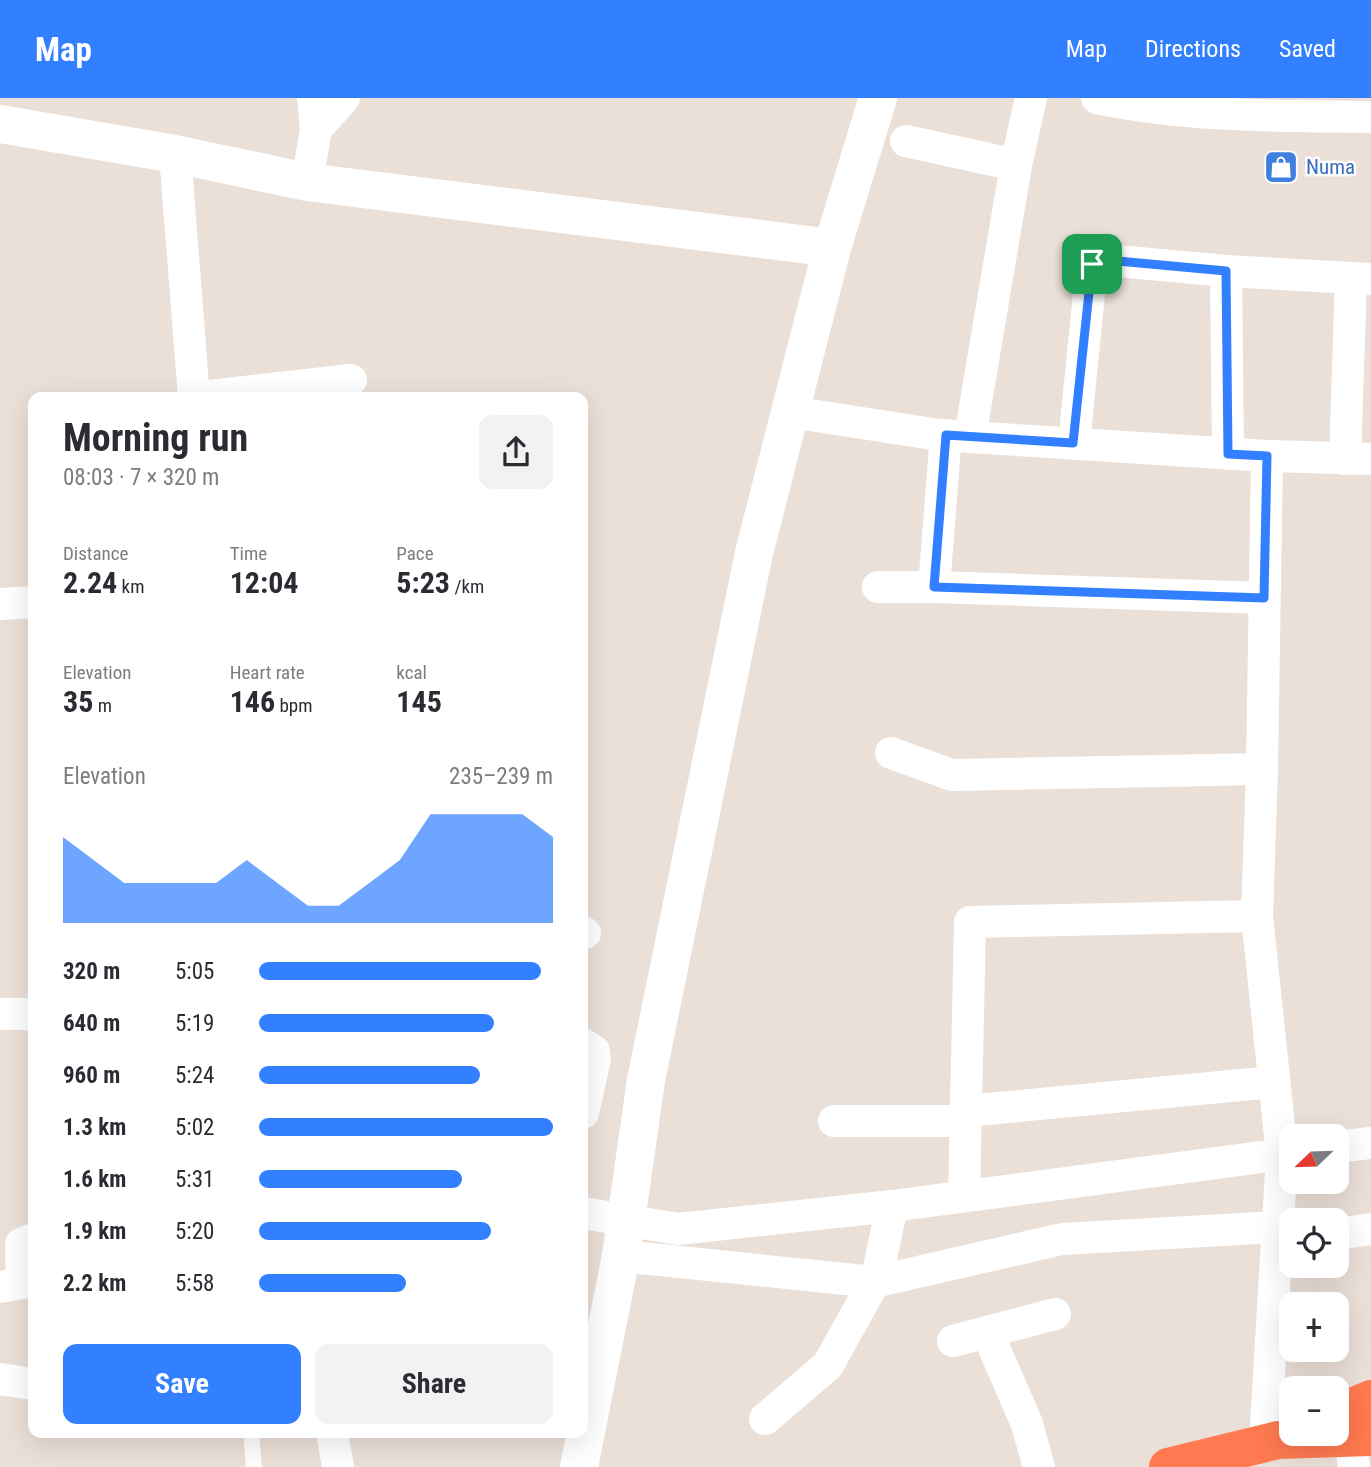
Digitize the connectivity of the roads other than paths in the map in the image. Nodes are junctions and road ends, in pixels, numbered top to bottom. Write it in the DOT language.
graph roads {
  1 [pos="344,98"];
  2 [pos="878,98"];
  3 [pos="1031,98"];
  4 [pos="1097,98"];
  5 [pos="1223,107"];
  6 [pos="314,113"];
  7 [pos="1371,117"];
  8 [pos="0,124"];
  9 [pos="906,141"];
  10 [pos="175,154"];
  11 [pos="1016,165"];
  12 [pos="307,182"];
  13 [pos="832,248"];
  14 [pos="1226,271"];
  15 [pos="1361,278"];
  16 [pos="351,380"];
  17 [pos="194,392"];
  18 [pos="244,392"];
  19 [pos="791,412"];
  20 [pos="958,436"];
  21 [pos="1073,443"];
  22 [pos="1228,454"];
  23 [pos="1267,456"];
  24 [pos="1358,459"];
  25 [pos="878,587"];
  26 [pos="934,587"];
  27 [pos="1264,598"];
  28 [pos="28,602"];
  29 [pos="0,604"];
  30 [pos="891,753"];
  31 [pos="1262,769"];
  32 [pos="1257,916"];
  33 [pos="0,1014"];
  34 [pos="28,1014"];
  35 [pos="588,1047"];
  36 [pos="1274,1082"];
  37 [pos="588,1090"];
  38 [pos="965,1116"];
  39 [pos="834,1121"];
  40 [pos="1282,1124"];
  41 [pos="1371,1143"];
  42 [pos="1349,1146"];
  43 [pos="1279,1155"];
  44 [pos="964,1196"];
  45 [pos="892,1206"];
  46 [pos="588,1216"];
  47 [pos="1371,1229"];
  48 [pos="1349,1232"];
  49 [pos="1279,1238"];
  50 [pos="624,1239"];
  51 [pos="28,1241"];
  52 [pos="1281,1278"];
  53 [pos="874,1282"];
  54 [pos="0,1287"];
  55 [pos="1055,1314"];
  56 [pos="987,1332"];
  57 [pos="953,1341"];
  58 [pos="0,1380"];
  59 [pos="28,1383"];
  60 [pos="1371,1399"];
  61 [pos="765,1419"];
  62 [pos="588,1421"];
  63 [pos="251,1438"];
  64 [pos="333,1438"];
  65 [pos="585,1438"];
  66 [pos="1278,1439"];
  67 [pos="1353,1439"];
  68 [pos="254,1467"];
  69 [pos="338,1467"];
  70 [pos="579,1467"];
  71 [pos="1040,1467"];
  72 [pos="1168,1467"];
  1 -- 6 [label="street"];
  2 -- 13 [label="main road"];
  3 -- 11 [label="street"];
  4 -- 5 [label="street"];
  5 -- 7 [label="street"];
  6 -- 12 [label="street"];
  8 -- 10 [label="main road"];
  9 -- 11 [label="street"];
  10 -- 12 [label="main road"];
  10 -- 17 [label="street"];
  11 -- 20 [label="street"];
  12 -- 13 [label="main road"];
  13 -- 19 [label="main road"];
  14 -- 15 [label="street"];
  14 -- 21 [label="street"];
  14 -- 22 [label="street"];
  15 -- 24 [label="street"];
  16 -- 18 [label="street"];
  19 -- 20 [label="street"];
  19 -- 50 [label="main road"];
  20 -- 21 [label="street"];
  20 -- 26 [label="street"];
  21 -- 22 [label="street"];
  22 -- 23 [label="street"];
  23 -- 24 [label="street"];
  23 -- 27 [label="street"];
  25 -- 26 [label="street"];
  26 -- 27 [label="street"];
  27 -- 31 [label="street"];
  28 -- 29 [label="street"];
  30 -- 31 [label="street"];
  31 -- 32 [label="street"];
  32 -- 36 [label="street"];
  32 -- 38 [label="street"];
  33 -- 34 [label="street"];
  35 -- 37 [label="street"];
  36 -- 38 [label="street"];
  36 -- 40 [label="street"];
  38 -- 39 [label="street"];
  38 -- 44 [label="street"];
  41 -- 42 [label="street"];
  43 -- 44 [label="street"];
  44 -- 45 [label="street"];
  45 -- 50 [label="street"];
  45 -- 53 [label="street"];
  46 -- 50 [label="street"];
  47 -- 48 [label="street"];
  49 -- 53 [label="street"];
  50 -- 53 [label="street"];
  50 -- 62 [label="main road"];
  51 -- 54 [label="street"];
  52 -- 66 [label="street"];
  53 -- 61 [label="street"];
  55 -- 56 [label="street"];
  56 -- 57 [label="street"];
  56 -- 71 [label="street"];
  58 -- 59 [label="street"];
  60 -- 67 [label="highway"];
  63 -- 68 [label="lane"];
  64 -- 69 [label="street"];
  65 -- 70 [label="main road"];
  66 -- 67 [label="highway"];
  66 -- 72 [label="highway"];
}
